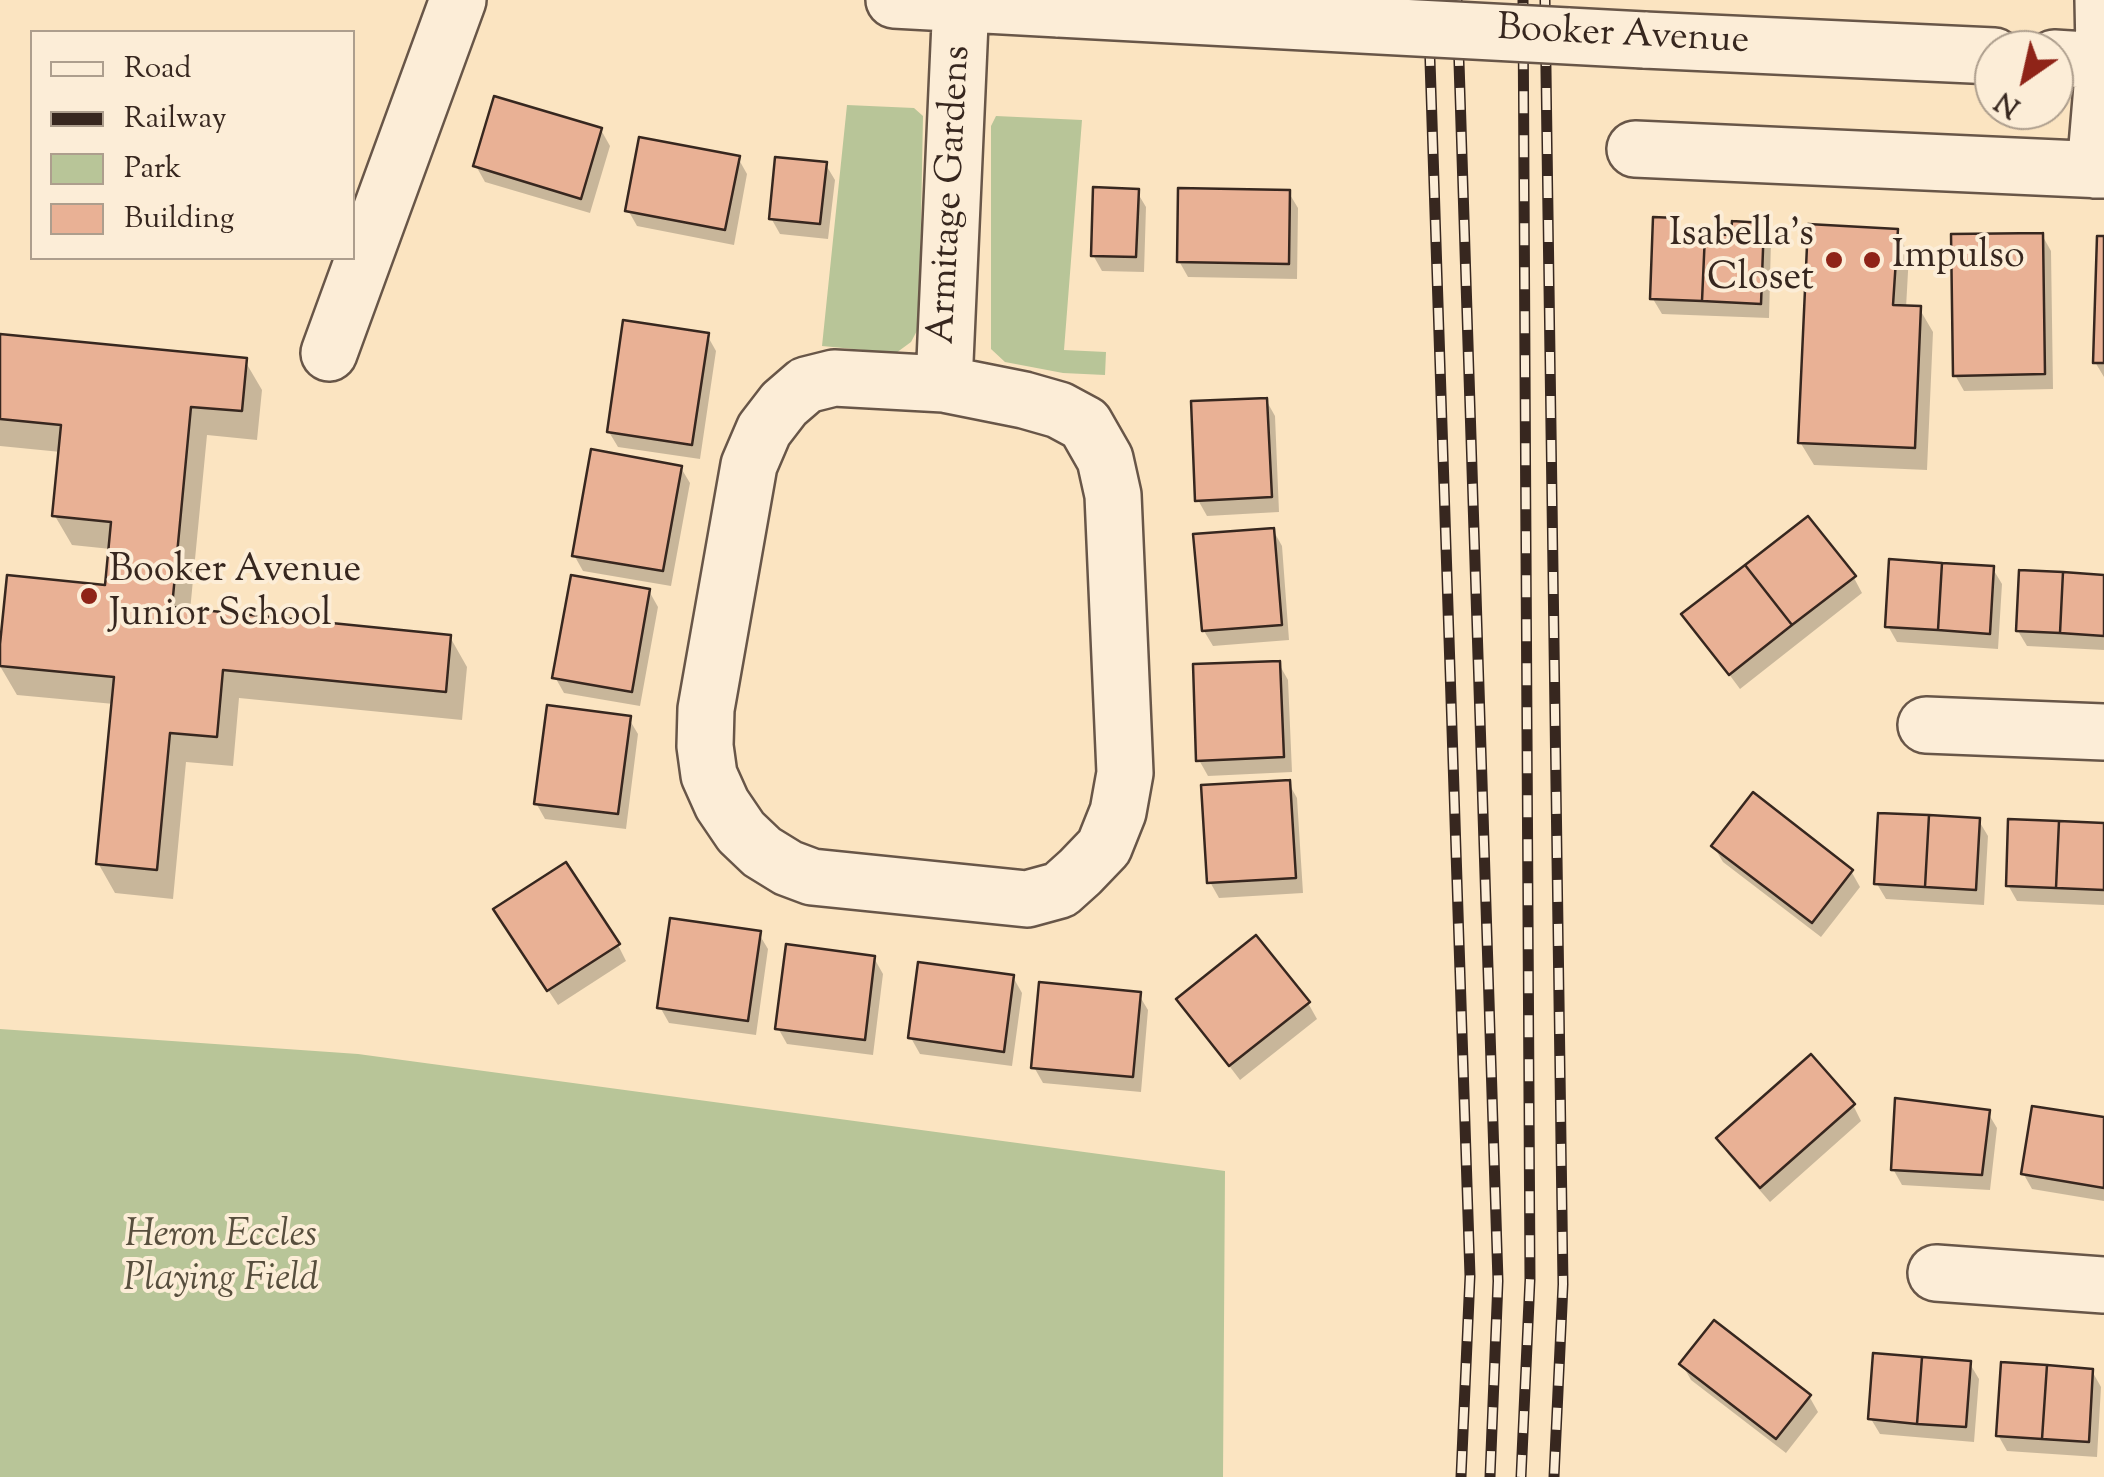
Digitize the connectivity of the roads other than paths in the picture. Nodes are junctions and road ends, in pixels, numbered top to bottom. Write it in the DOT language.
graph roads {
  1 [pos="458,0"];
  2 [pos="894,0"];
  3 [pos="2103,0"];
  4 [pos="961,3"];
  5 [pos="2104,52"];
  6 [pos="1974,55"];
  7 [pos="2074,60"];
  8 [pos="2104,62"];
  9 [pos="1635,150"];
  10 [pos="2100,170"];
  11 [pos="330,353"];
  12 [pos="944,384"];
  13 [pos="1926,726"];
  14 [pos="2104,732"];
  15 [pos="1936,1272"];
  16 [pos="2104,1285"];
  1 -- 11 [label="street"];
  2 -- 4 [label="street, Booker Avenue"];
  3 -- 5 [label="street"];
  4 -- 6 [label="street, Booker Avenue, bridge"];
  4 -- 12 [label="street, Armitage Gardens"];
  7 -- 8 [label="street"];
  8 -- 10 [label="street"];
  9 -- 10 [label="street"];
  12 -- 12 [label="street, Armitage Gardens"];
  13 -- 14 [label="street"];
  15 -- 16 [label="street"];
}
